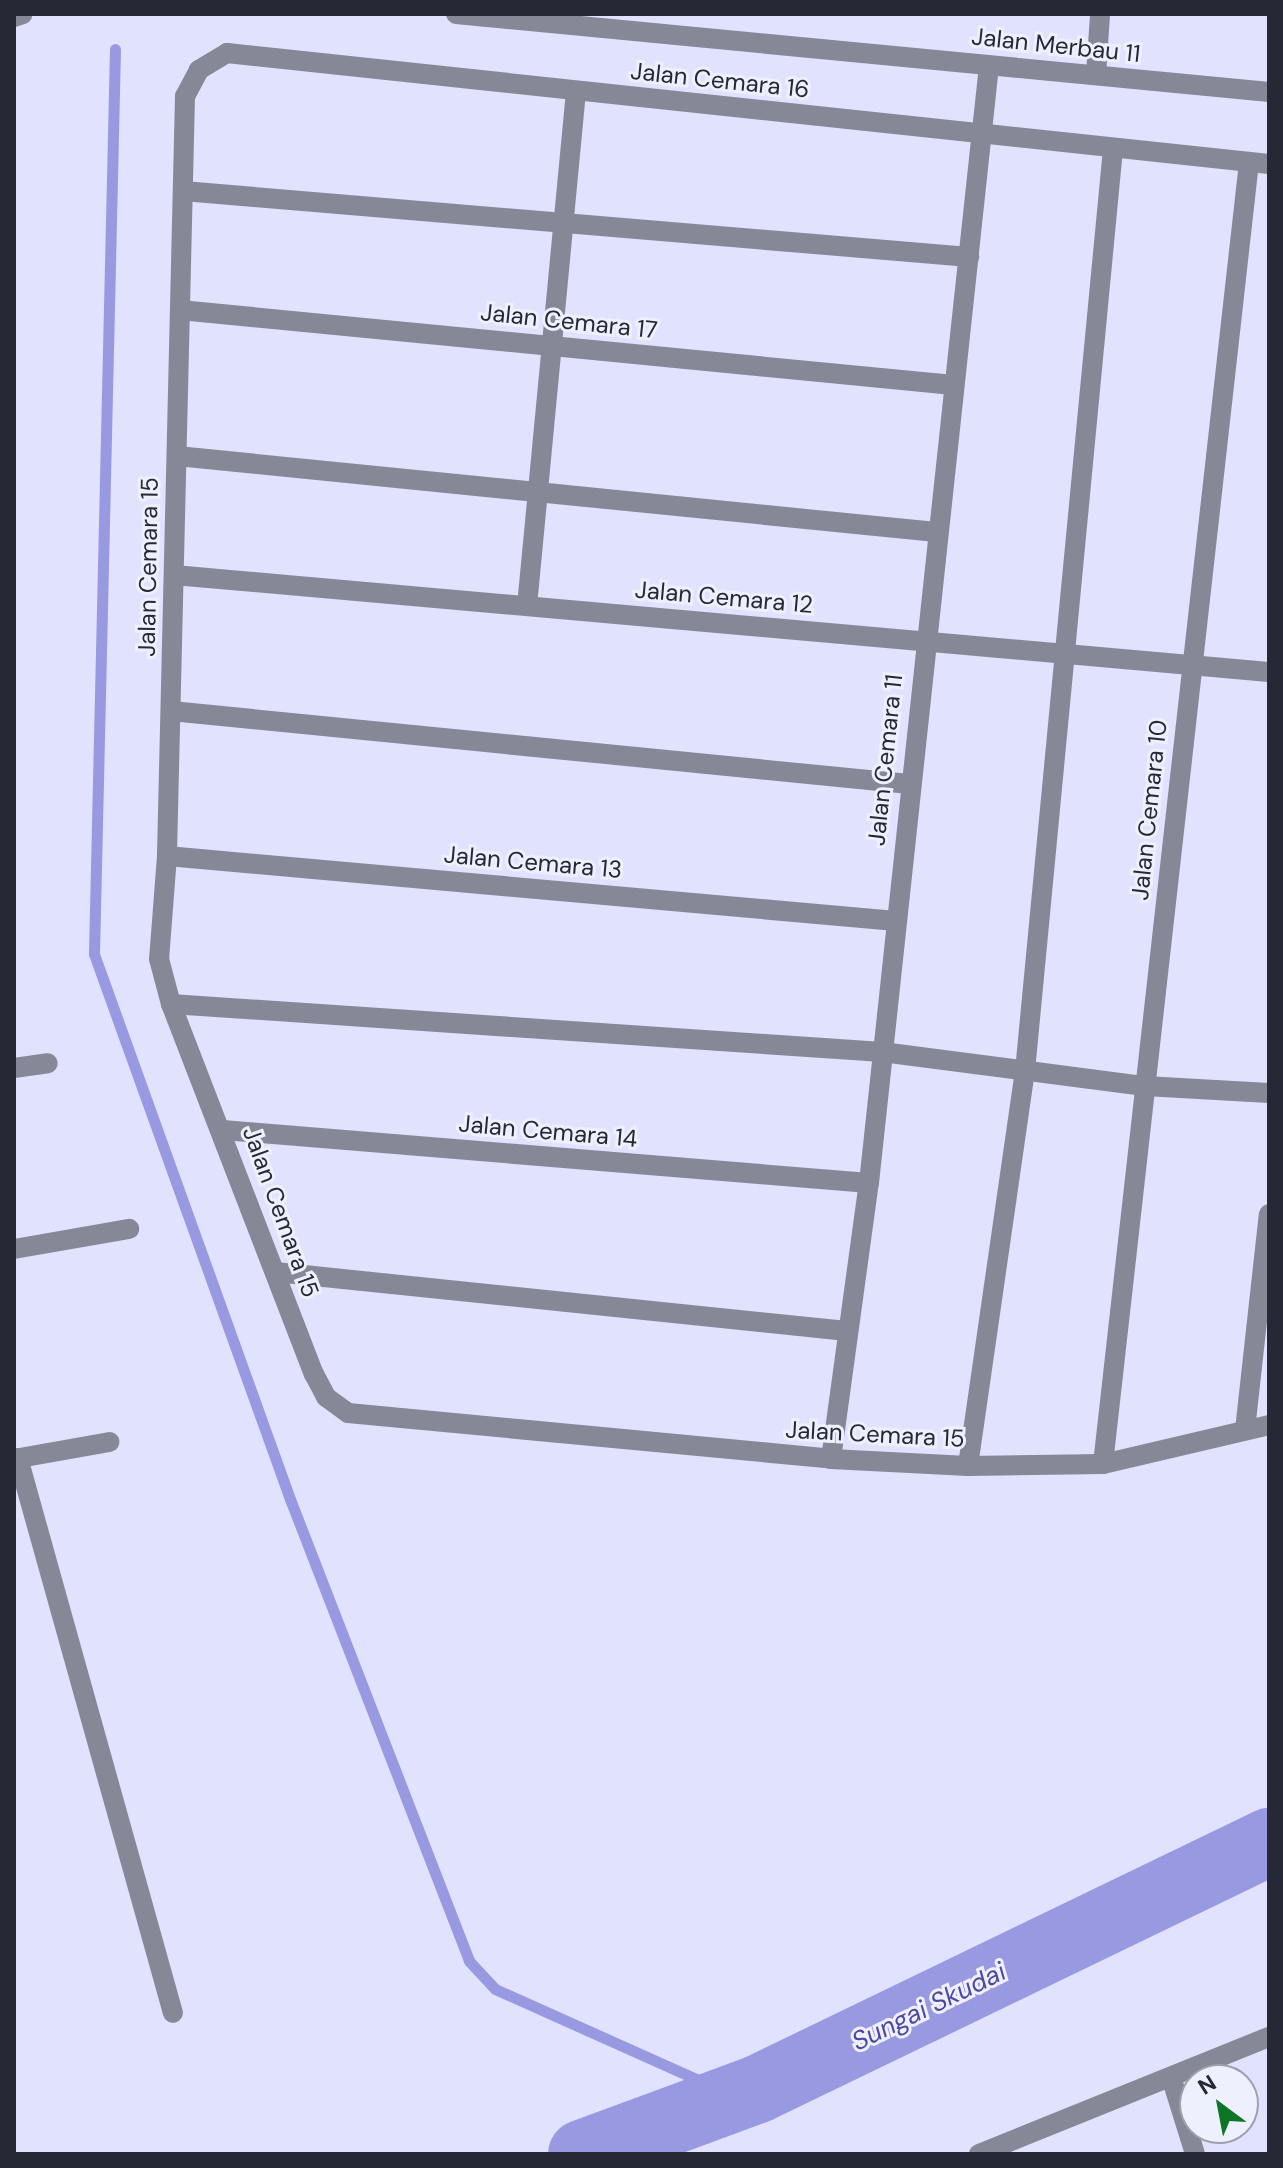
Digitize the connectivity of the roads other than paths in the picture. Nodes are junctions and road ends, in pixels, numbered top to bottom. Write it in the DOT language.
graph roads {
  1 [pos="23,14"];
  2 [pos="456,14"];
  3 [pos="1100,14"];
  4 [pos="14,17"];
  5 [pos="989,65"];
  6 [pos="1096,75"];
  7 [pos="576,91"];
  8 [pos="1269,92"];
  9 [pos="185,96"];
  10 [pos="983,134"];
  11 [pos="1113,148"];
  12 [pos="1259,163"];
  13 [pos="183,191"];
  14 [pos="563,223"];
  15 [pos="969,257"];
  16 [pos="180,310"];
  17 [pos="552,346"];
  18 [pos="953,385"];
  19 [pos="177,456"];
  20 [pos="538,492"];
  21 [pos="936,532"];
  22 [pos="174,575"];
  23 [pos="527,606"];
  24 [pos="924,641"];
  25 [pos="1063,653"];
  26 [pos="1192,665"];
  27 [pos="1269,672"];
  28 [pos="171,711"];
  29 [pos="909,784"];
  30 [pos="167,856"];
  31 [pos="896,921"];
  32 [pos="171,1004"];
  33 [pos="882,1052"];
  34 [pos="48,1063"];
  35 [pos="14,1068"];
  36 [pos="1025,1071"];
  37 [pos="1145,1086"];
  38 [pos="1269,1093"];
  39 [pos="223,1130"];
  40 [pos="869,1183"];
  41 [pos="1269,1214"];
  42 [pos="129,1229"];
  43 [pos="14,1249"];
  44 [pos="275,1272"];
  45 [pos="847,1331"];
  46 [pos="1269,1425"];
  47 [pos="1245,1430"];
  48 [pos="109,1442"];
  49 [pos="16,1459"];
  50 [pos="831,1459"];
  51 [pos="1103,1464"];
  52 [pos="968,1466"];
  53 [pos="173,2013"];
  54 [pos="1269,2037"];
  55 [pos="1172,2080"];
  56 [pos="979,2154"];
  57 [pos="1195,2154"];
  1 -- 4 [label="street"];
  2 -- 5 [label="street, Jalan Merbau 11"];
  3 -- 6 [label="street"];
  5 -- 6 [label="street, Jalan Merbau 11"];
  5 -- 10 [label="street, Jalan Cemara 11"];
  6 -- 8 [label="street, Jalan Merbau 11"];
  7 -- 9 [label="street, Jalan Cemara 16"];
  7 -- 10 [label="street, Jalan Cemara 16"];
  7 -- 14 [label="street"];
  9 -- 13 [label="street, Jalan Cemara 15"];
  10 -- 11 [label="street, Jalan Cemara 16"];
  10 -- 15 [label="street, Jalan Cemara 11"];
  11 -- 12 [label="street, Jalan Cemara 16"];
  11 -- 25 [label="street"];
  12 -- 26 [label="street, Jalan Cemara 10"];
  13 -- 14 [label="street"];
  13 -- 16 [label="street, Jalan Cemara 15"];
  14 -- 15 [label="street"];
  14 -- 17 [label="street"];
  15 -- 18 [label="street, Jalan Cemara 11"];
  16 -- 17 [label="street, Jalan Cemara 17"];
  16 -- 19 [label="street, Jalan Cemara 15"];
  17 -- 18 [label="street, Jalan Cemara 17"];
  17 -- 20 [label="street"];
  18 -- 21 [label="street, Jalan Cemara 11"];
  19 -- 20 [label="street"];
  19 -- 22 [label="street, Jalan Cemara 15"];
  20 -- 21 [label="street"];
  20 -- 23 [label="street"];
  21 -- 24 [label="street, Jalan Cemara 11"];
  22 -- 23 [label="street, Jalan Cemara 12"];
  22 -- 28 [label="street, Jalan Cemara 15"];
  23 -- 24 [label="street, Jalan Cemara 12"];
  24 -- 25 [label="street, Jalan Cemara 12"];
  24 -- 29 [label="street, Jalan Cemara 11"];
  25 -- 26 [label="street, Jalan Cemara 12"];
  25 -- 36 [label="street"];
  26 -- 27 [label="street, Jalan Cemara 12"];
  26 -- 37 [label="street, Jalan Cemara 10"];
  28 -- 29 [label="street"];
  28 -- 30 [label="street, Jalan Cemara 15"];
  29 -- 31 [label="street, Jalan Cemara 11"];
  30 -- 31 [label="street, Jalan Cemara 13"];
  30 -- 32 [label="street, Jalan Cemara 15"];
  31 -- 33 [label="street, Jalan Cemara 11"];
  32 -- 33 [label="street"];
  32 -- 39 [label="street, Jalan Cemara 15"];
  33 -- 36 [label="street"];
  33 -- 40 [label="street, Jalan Cemara 11"];
  34 -- 35 [label="street"];
  36 -- 37 [label="street"];
  36 -- 52 [label="street"];
  37 -- 38 [label="street"];
  37 -- 51 [label="street, Jalan Cemara 10"];
  39 -- 40 [label="street, Jalan Cemara 14"];
  39 -- 44 [label="street, Jalan Cemara 15"];
  40 -- 45 [label="street, Jalan Cemara 11"];
  41 -- 47 [label="street"];
  42 -- 43 [label="street"];
  44 -- 45 [label="street"];
  44 -- 50 [label="street, Jalan Cemara 15"];
  45 -- 50 [label="street, Jalan Cemara 11"];
  46 -- 47 [label="street, Jalan Cemara 15"];
  47 -- 51 [label="street, Jalan Cemara 15"];
  48 -- 49 [label="street"];
  49 -- 53 [label="street"];
  50 -- 52 [label="street, Jalan Cemara 15"];
  51 -- 52 [label="street, Jalan Cemara 15"];
  54 -- 55 [label="street"];
  55 -- 56 [label="street"];
  55 -- 57 [label="street"];
}
